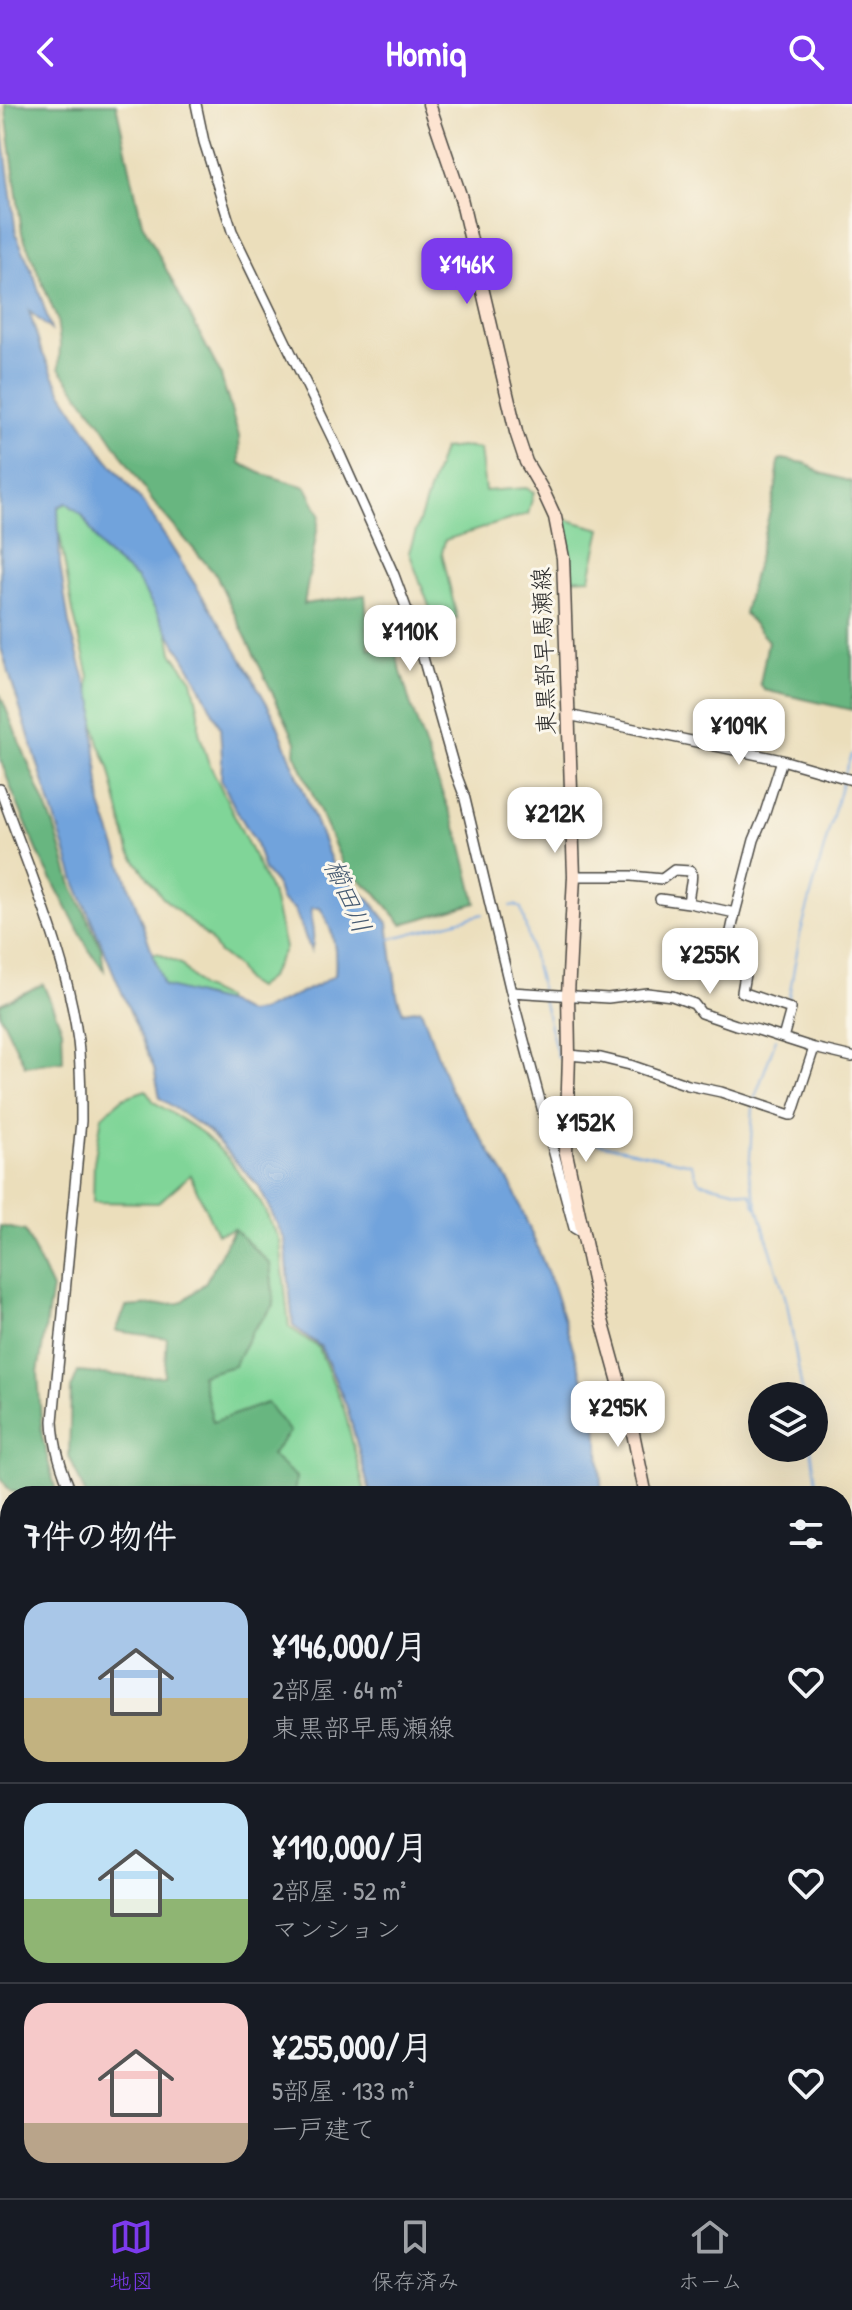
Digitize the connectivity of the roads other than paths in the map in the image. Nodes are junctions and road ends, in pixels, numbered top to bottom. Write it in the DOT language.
graph roads {
  1 [pos="196,104"];
  2 [pos="429,104"];
  3 [pos="568,715"];
  4 [pos="782,760"];
  5 [pos="846,778"];
  6 [pos="0,789"];
  7 [pos="574,876"];
  8 [pos="660,899"];
  9 [pos="689,903"];
  10 [pos="735,913"];
  11 [pos="511,992"];
  12 [pos="565,995"];
  13 [pos="778,1037"];
  14 [pos="814,1048"];
  15 [pos="569,1055"];
  16 [pos="852,1057"];
  17 [pos="581,1232"];
  18 [pos="69,1486"];
  19 [pos="644,1486"];
  1 -- 11 [label="street"];
  2 -- 3 [label="main road, 東黒部早馬瀬線"];
  3 -- 4 [label="street"];
  3 -- 7 [label="main road, 東黒部早馬瀬線"];
  4 -- 5 [label="street"];
  4 -- 10 [label="street"];
  6 -- 18 [label="street"];
  7 -- 9 [label="street"];
  7 -- 12 [label="main road, 東黒部早馬瀬線"];
  8 -- 9 [label="street"];
  9 -- 10 [label="street"];
  10 -- 13 [label="street"];
  11 -- 12 [label="street"];
  11 -- 17 [label="street"];
  12 -- 13 [label="street"];
  12 -- 15 [label="main road, 東黒部早馬瀬線"];
  13 -- 14 [label="street"];
  14 -- 15 [label="street"];
  14 -- 16 [label="street"];
  15 -- 17 [label="main road, 東黒部早馬瀬線"];
  17 -- 19 [label="main road, 東黒部早馬瀬線"];
}
